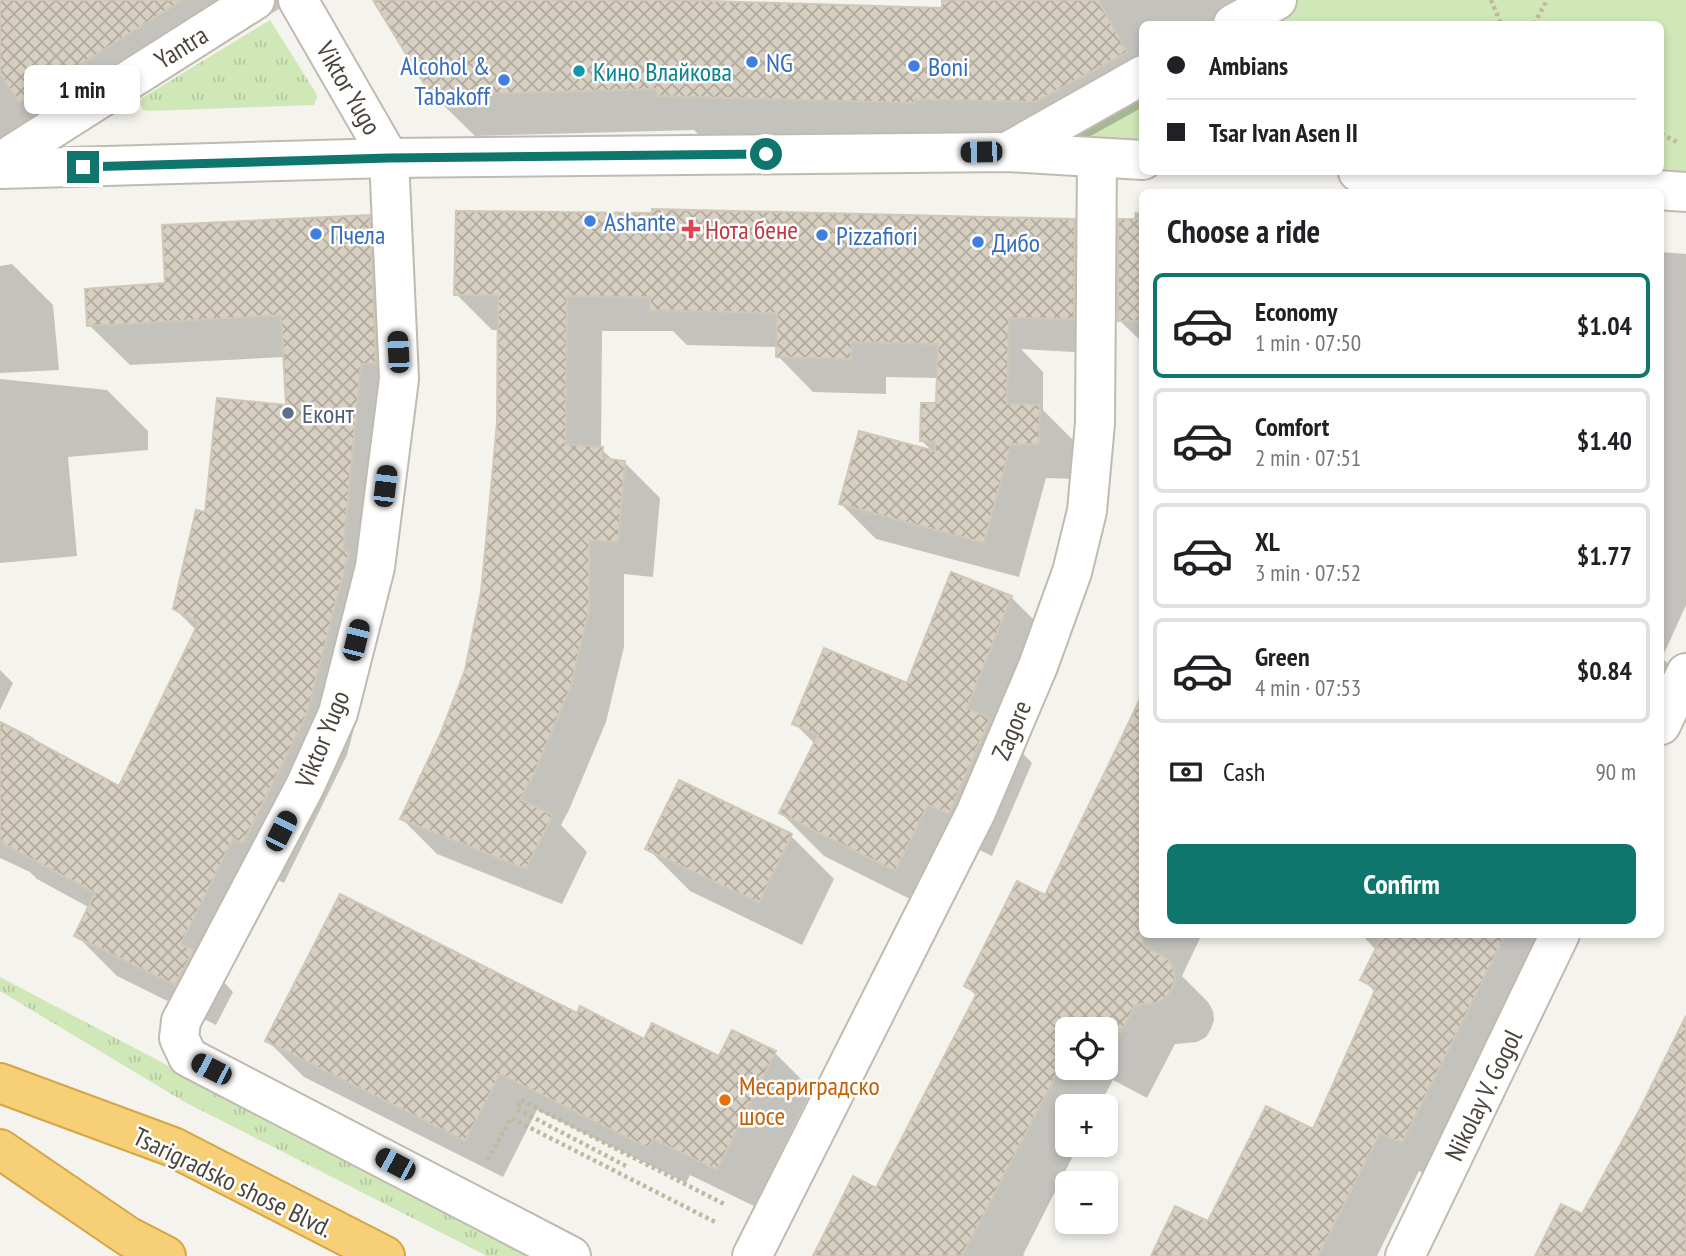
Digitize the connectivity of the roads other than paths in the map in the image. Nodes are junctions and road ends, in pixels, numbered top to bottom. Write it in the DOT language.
graph roads {
  1 [pos="255,0"];
  2 [pos="298,0"];
  3 [pos="1277,0"];
  4 [pos="1238,21"];
  5 [pos="1139,77"];
  6 [pos="1007,152"];
  7 [pos="389,158"];
  8 [pos="1097,158"];
  9 [pos="1139,160"];
  10 [pos="0,162"];
  11 [pos="0,169"];
  12 [pos="1420,175"];
  13 [pos="1644,189"];
  14 [pos="1664,190"];
  15 [pos="1686,192"];
  16 [pos="1686,673"];
  17 [pos="1664,719"];
  18 [pos="1558,938"];
  19 [pos="0,1083"];
  20 [pos="0,1150"];
  21 [pos="760,1241"];
  22 [pos="166,1256"];
  23 [pos="385,1256"];
  24 [pos="571,1256"];
  25 [pos="1405,1256"];
  1 -- 10 [label="street, Yantra"];
  2 -- 7 [label="street, Viktor Yugo"];
  3 -- 4 [label="street"];
  5 -- 6 [label="street"];
  6 -- 7 [label="street"];
  6 -- 8 [label="street"];
  7 -- 11 [label="street"];
  7 -- 24 [label="street, Viktor Yugo"];
  8 -- 9 [label="street"];
  8 -- 21 [label="street, Zagore"];
  12 -- 13 [label="street"];
  14 -- 15 [label="street"];
  16 -- 17 [label="street"];
  18 -- 25 [label="street, Nikolay V. Gogol"];
  19 -- 23 [label="highway, Tsarigradsko shose Blvd."];
  20 -- 22 [label="highway"];
}
